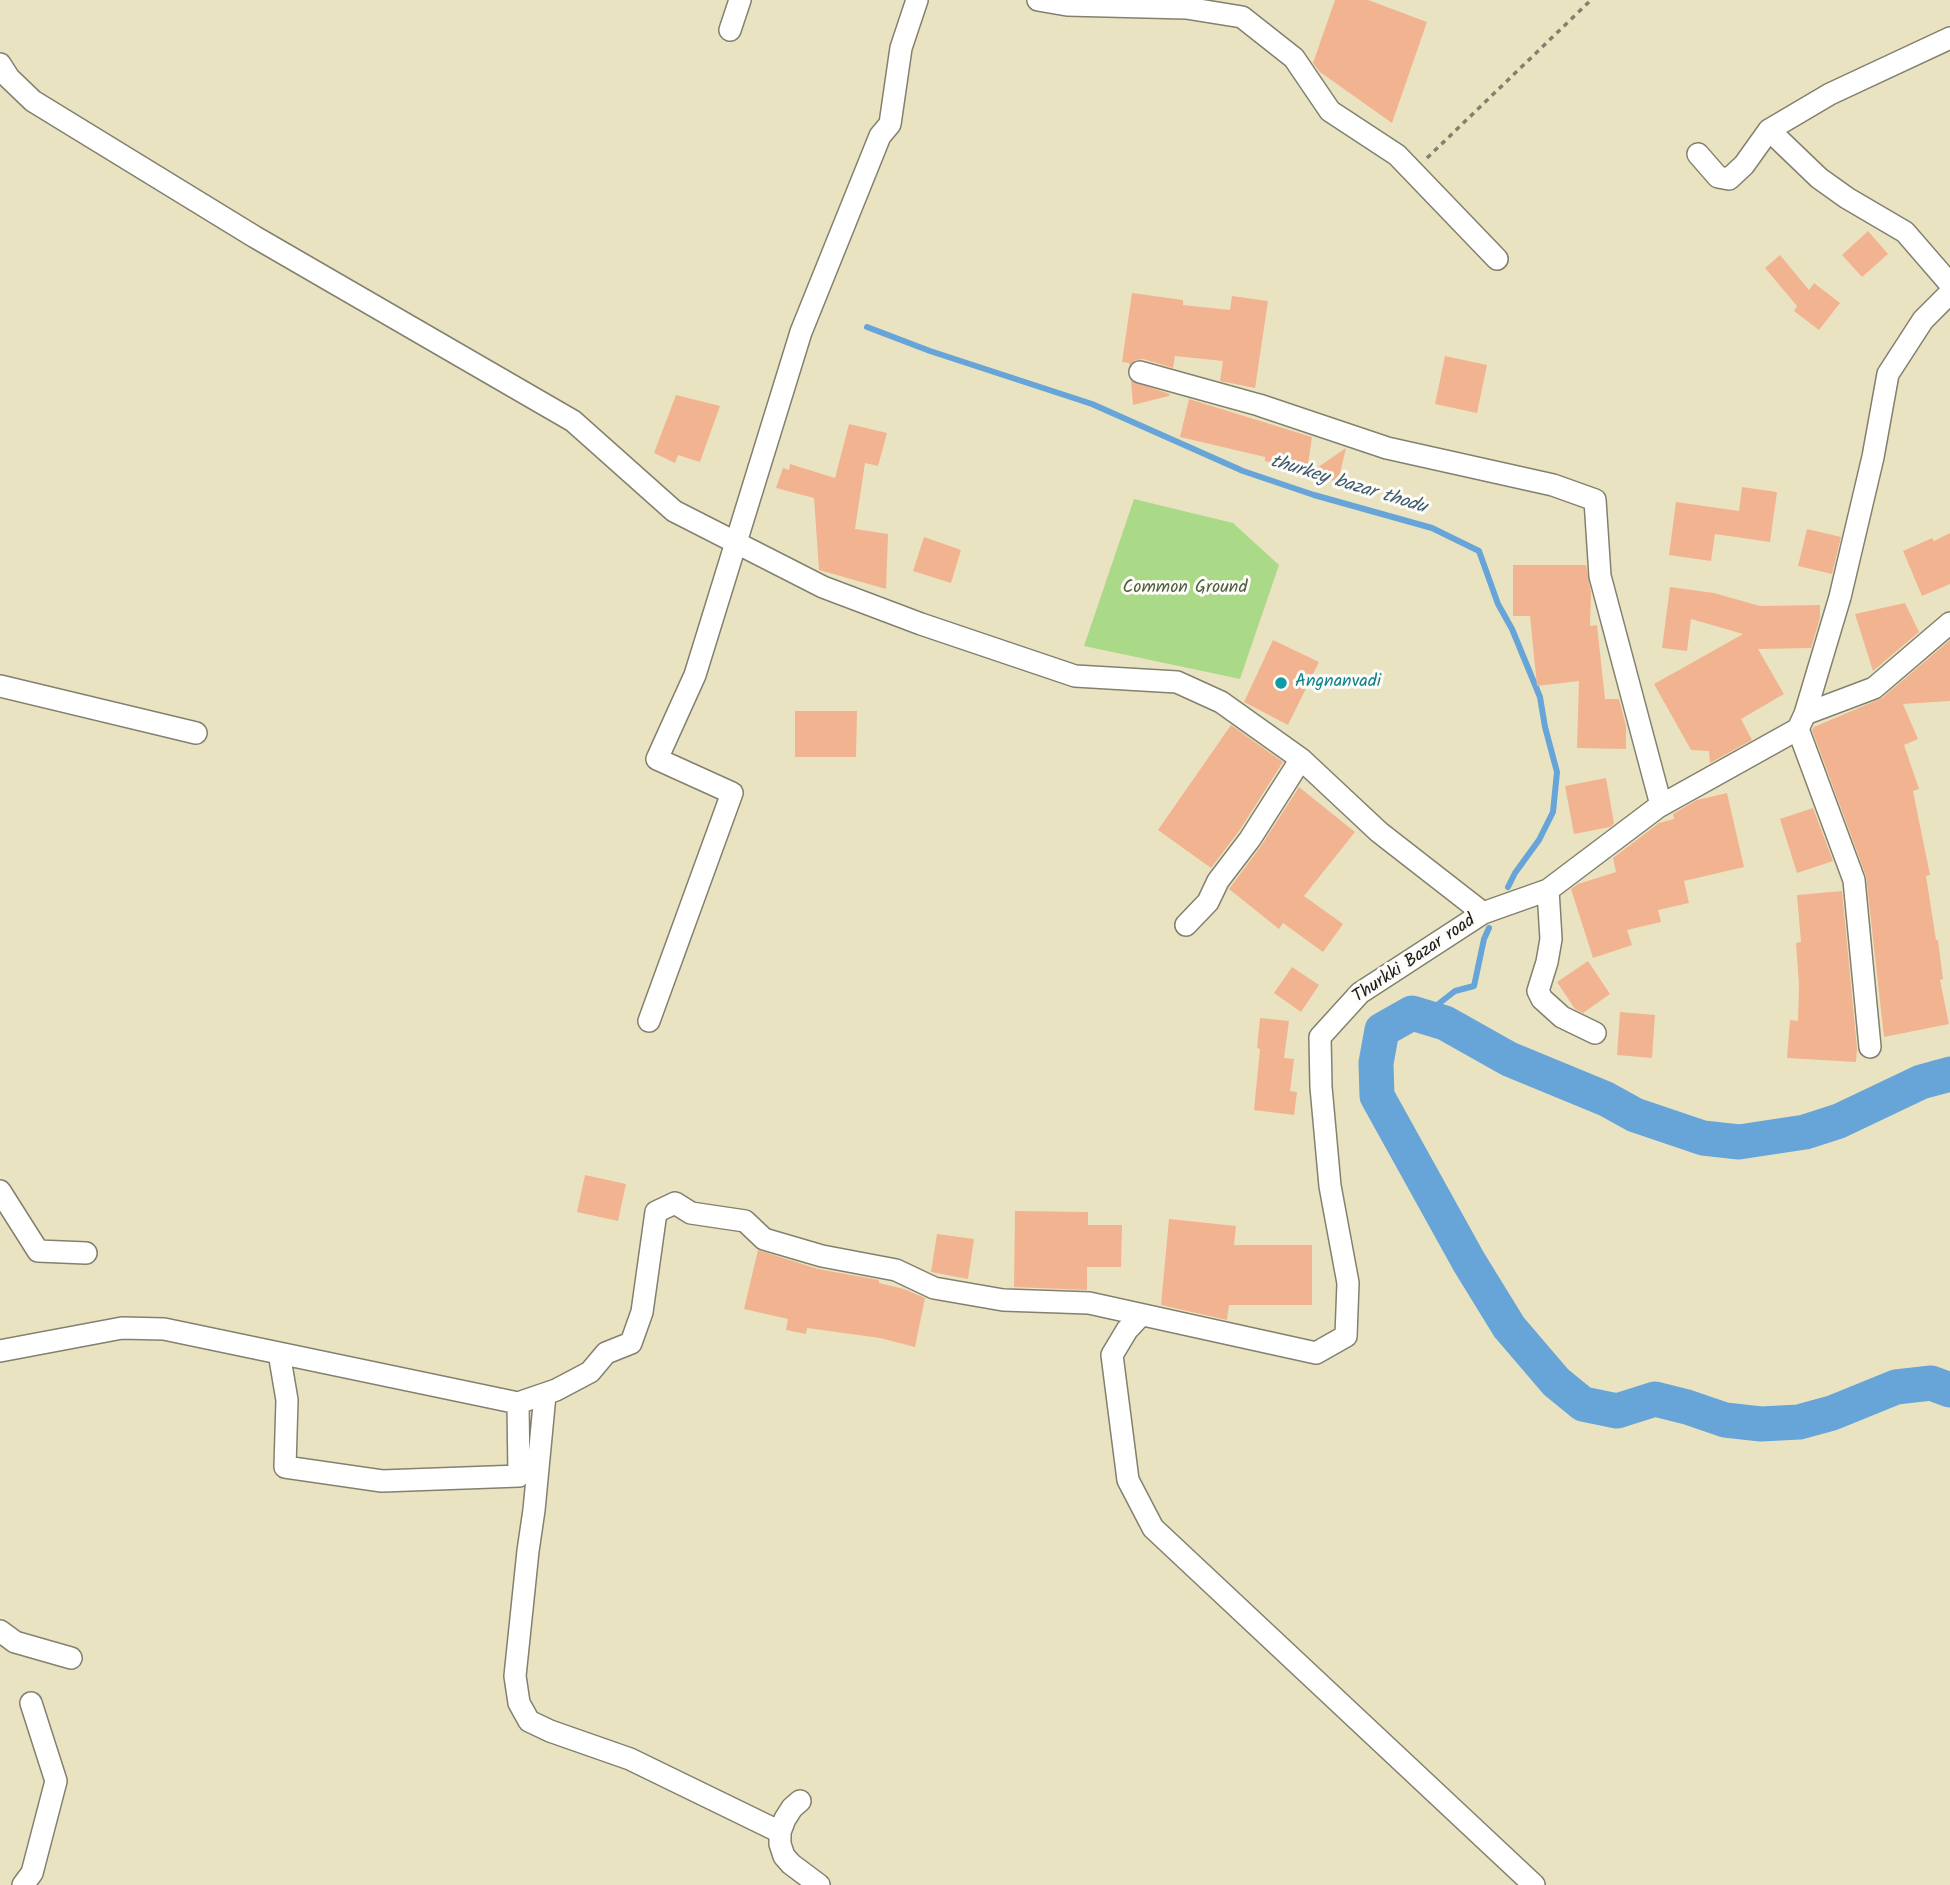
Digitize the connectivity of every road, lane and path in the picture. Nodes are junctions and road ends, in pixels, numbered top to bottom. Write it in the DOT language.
graph roads {
  1 [pos="740,0"];
  2 [pos="917,0"];
  3 [pos="1038,0"];
  4 [pos="1591,0"];
  5 [pos="730,30"];
  6 [pos="1950,38"];
  7 [pos="0,64"];
  8 [pos="1769,130"];
  9 [pos="1698,154"];
  10 [pos="1413,172"];
  11 [pos="1497,259"];
  12 [pos="1950,284"];
  13 [pos="1950,293"];
  14 [pos="1140,372"];
  15 [pos="734,543"];
  16 [pos="1950,623"];
  17 [pos="0,686"];
  18 [pos="1802,722"];
  19 [pos="196,733"];
  20 [pos="1301,760"];
  21 [pos="1661,805"];
  22 [pos="1548,890"];
  23 [pos="1483,913"];
  24 [pos="1186,925"];
  25 [pos="649,1021"];
  26 [pos="1595,1033"];
  27 [pos="1870,1047"];
  28 [pos="0,1191"];
  29 [pos="86,1253"];
  30 [pos="1140,1316"];
  31 [pos="0,1351"];
  32 [pos="279,1353"];
  33 [pos="545,1395"];
  34 [pos="518,1403"];
  35 [pos="0,1631"];
  36 [pos="71,1658"];
  37 [pos="31,1703"];
  38 [pos="800,1801"];
  39 [pos="780,1832"];
  40 [pos="23,1885"];
  41 [pos="819,1885"];
  42 [pos="1534,1885"];
  1 -- 5 [label="street"];
  2 -- 15 [label="street"];
  3 -- 10 [label="street"];
  4 -- 10 [label="path"];
  6 -- 8 [label="street"];
  7 -- 15 [label="street"];
  8 -- 9 [label="street"];
  8 -- 12 [label="street"];
  10 -- 11 [label="street"];
  13 -- 18 [label="street"];
  14 -- 21 [label="street"];
  15 -- 20 [label="street"];
  15 -- 25 [label="street"];
  16 -- 18 [label="street, Thurkki Bazar road"];
  17 -- 19 [label="street"];
  18 -- 21 [label="street, Thurkki Bazar road"];
  18 -- 27 [label="street"];
  20 -- 23 [label="street"];
  20 -- 24 [label="street"];
  21 -- 22 [label="street, Thurkki Bazar road"];
  22 -- 23 [label="street, Thurkki Bazar road"];
  22 -- 26 [label="street"];
  23 -- 30 [label="street, Thurkki Bazar road"];
  28 -- 29 [label="street"];
  30 -- 33 [label="street"];
  30 -- 42 [label="street"];
  31 -- 32 [label="street"];
  32 -- 34 [label="street"];
  32 -- 34 [label="street"];
  33 -- 34 [label="street"];
  33 -- 39 [label="street"];
  35 -- 36 [label="street"];
  37 -- 40 [label="street"];
  38 -- 39 [label="street"];
  39 -- 41 [label="street"];
}
